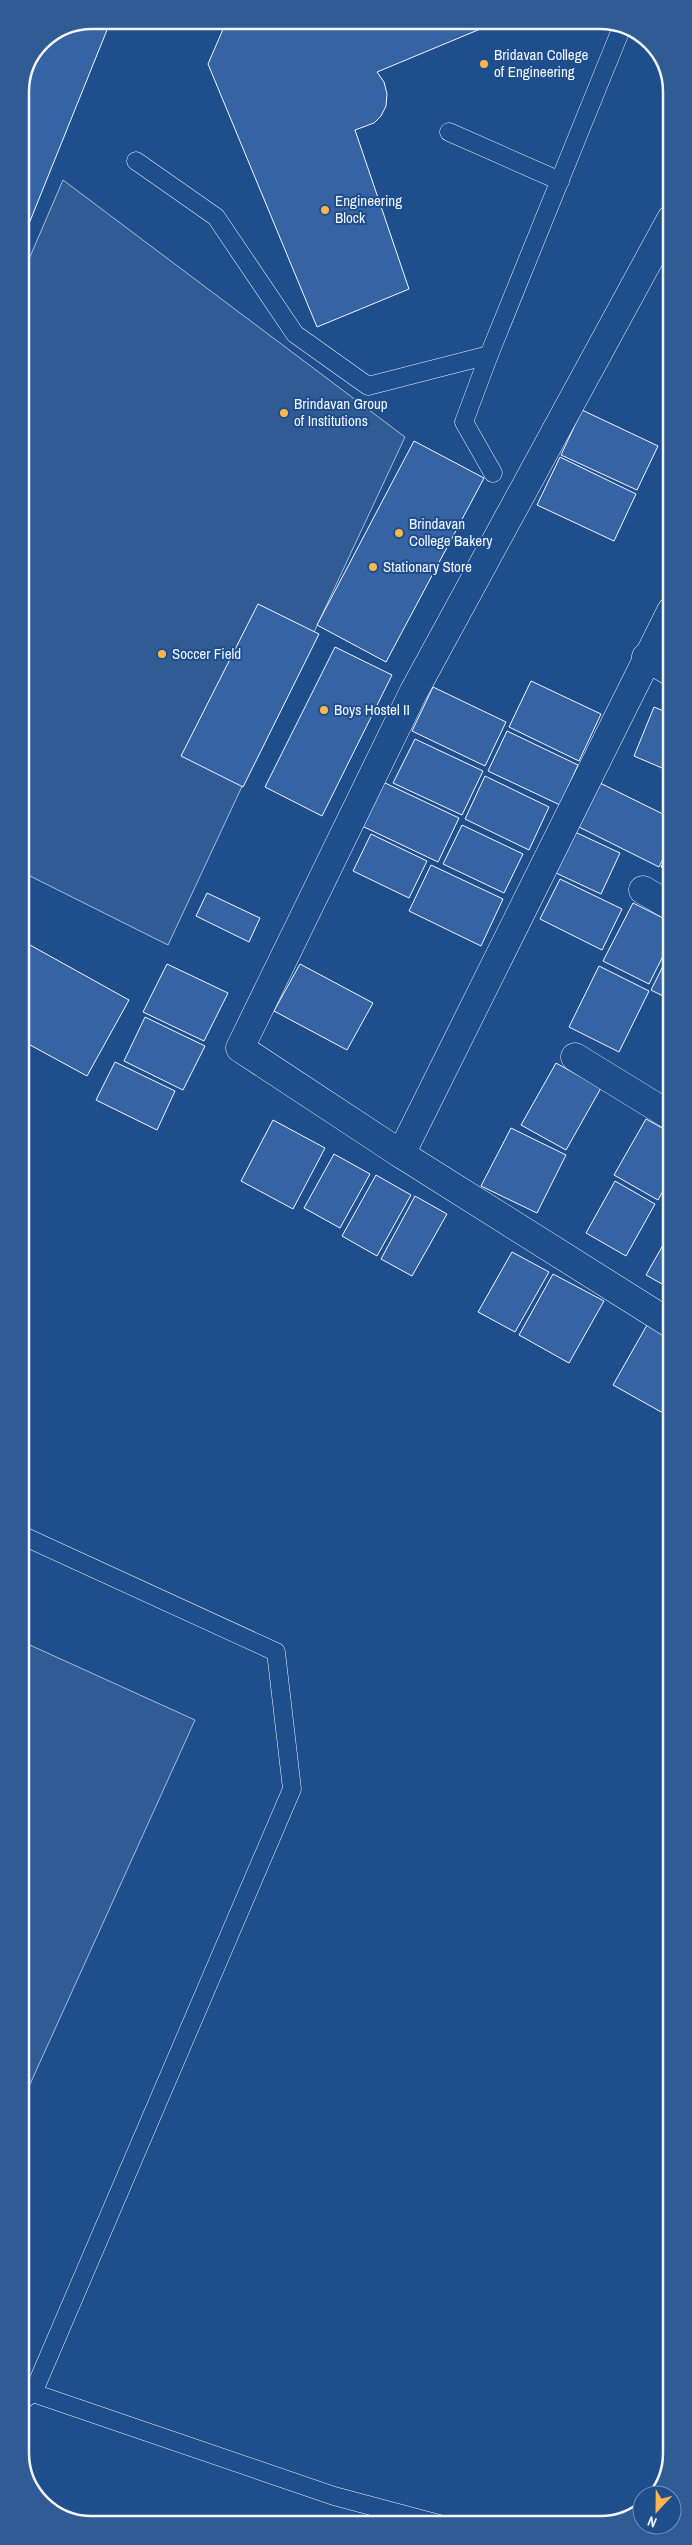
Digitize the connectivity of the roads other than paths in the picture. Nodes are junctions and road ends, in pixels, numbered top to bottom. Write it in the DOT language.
graph roads {
  1 [pos="620,33"];
  2 [pos="449,132"];
  3 [pos="136,160"];
  4 [pos="560,181"];
  5 [pos="663,234"];
  6 [pos="489,355"];
  7 [pos="493,473"];
  8 [pos="663,626"];
  9 [pos="646,657"];
  10 [pos="663,667"];
  11 [pos="643,890"];
  12 [pos="663,901"];
  13 [pos="576,1057"];
  14 [pos="663,1111"];
  15 [pos="401,1154"];
  16 [pos="663,1319"];
  17 [pos="29,1539"];
  18 [pos="29,2392"];
  19 [pos="29,2398"];
  20 [pos="409,2516"];
  1 -- 4 [label="lane"];
  2 -- 4 [label="lane"];
  3 -- 6 [label="lane"];
  4 -- 6 [label="lane"];
  5 -- 15 [label="street"];
  6 -- 7 [label="lane"];
  8 -- 9 [label="street"];
  9 -- 10 [label="street"];
  9 -- 15 [label="street"];
  11 -- 12 [label="street"];
  13 -- 14 [label="street"];
  15 -- 16 [label="street"];
  17 -- 18 [label="lane"];
  19 -- 20 [label="lane"];
}
